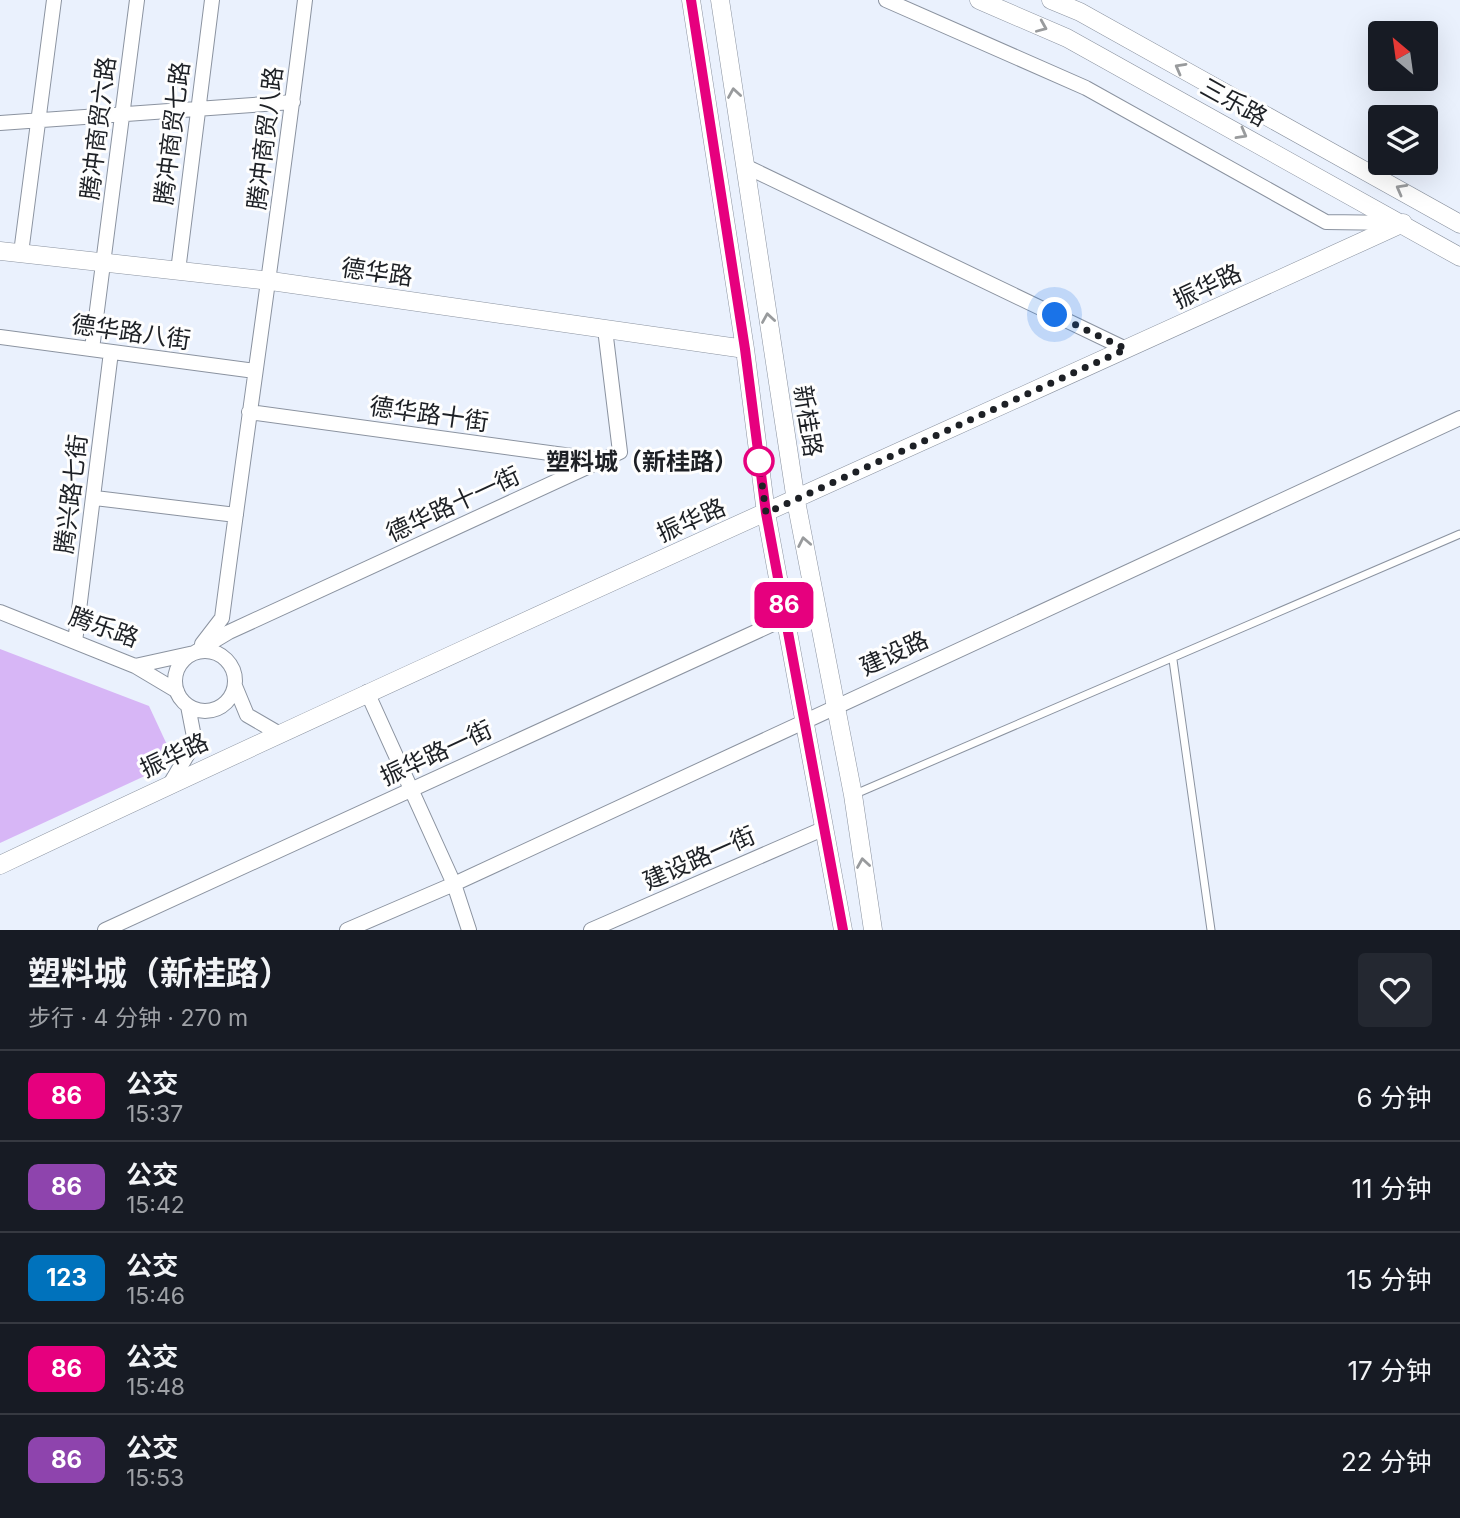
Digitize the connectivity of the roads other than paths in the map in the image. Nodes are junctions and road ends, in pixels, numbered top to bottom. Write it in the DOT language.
graph roads {
  1 [pos="54,0"];
  2 [pos="137,0"];
  3 [pos="212,0"];
  4 [pos="305,0"];
  5 [pos="691,0"];
  6 [pos="720,0"];
  7 [pos="886,0"];
  8 [pos="979,0"];
  9 [pos="1051,0"];
  10 [pos="293,102"];
  11 [pos="198,108"];
  12 [pos="123,112"];
  13 [pos="39,119"];
  14 [pos="0,123"];
  15 [pos="745,166"];
  16 [pos="1403,223"];
  17 [pos="1460,224"];
  18 [pos="0,251"];
  19 [pos="21,253"];
  20 [pos="1460,257"];
  21 [pos="103,262"];
  22 [pos="178,271"];
  23 [pos="271,281"];
  24 [pos="605,329"];
  25 [pos="0,337"];
  26 [pos="92,349"];
  27 [pos="745,349"];
  28 [pos="1126,349"];
  29 [pos="111,352"];
  30 [pos="256,372"];
  31 [pos="249,412"];
  32 [pos="1460,418"];
  33 [pos="603,460"];
  34 [pos="94,498"];
  35 [pos="796,501"];
  36 [pos="766,513"];
  37 [pos="236,515"];
  38 [pos="1460,534"];
  39 [pos="0,612"];
  40 [pos="786,618"];
  41 [pos="75,642"];
  42 [pos="194,653"];
  43 [pos="1174,660"];
  44 [pos="135,666"];
  45 [pos="234,686"];
  46 [pos="177,691"];
  47 [pos="367,692"];
  48 [pos="836,705"];
  49 [pos="188,706"];
  50 [pos="807,721"];
  51 [pos="278,733"];
  52 [pos="170,784"];
  53 [pos="411,790"];
  54 [pos="853,795"];
  55 [pos="825,828"];
  56 [pos="0,865"];
  57 [pos="454,884"];
  58 [pos="105,930"];
  59 [pos="346,930"];
  60 [pos="469,930"];
  61 [pos="591,930"];
  62 [pos="843,930"];
  63 [pos="873,930"];
  64 [pos="1211,930"];
  1 -- 13 [label="street"];
  2 -- 12 [label="street, 腾冲商贸六路"];
  3 -- 11 [label="street, 腾冲商贸七路"];
  4 -- 10 [label="street, 腾冲商贸八路"];
  5 -- 27 [label="street"];
  15 -- 6 [label="street, 新桂路, one-way"];
  7 -- 16 [label="street"];
  8 -- 16 [label="street, 三乐路, one-way"];
  17 -- 9 [label="street, 三乐路, one-way"];
  10 -- 11 [label="street"];
  10 -- 23 [label="street, 腾冲商贸八路"];
  11 -- 12 [label="street"];
  11 -- 22 [label="street, 腾冲商贸七路"];
  12 -- 13 [label="street"];
  12 -- 21 [label="street, 腾冲商贸六路"];
  13 -- 14 [label="street"];
  13 -- 19 [label="street"];
  15 -- 28 [label="street"];
  35 -- 15 [label="street, 新桂路, one-way"];
  16 -- 20 [label="street, 三乐路"];
  16 -- 28 [label="street, 振华路"];
  18 -- 19 [label="street, 德华路"];
  19 -- 21 [label="street, 德华路"];
  21 -- 22 [label="street, 德华路"];
  21 -- 26 [label="street, 腾冲商贸六路"];
  22 -- 23 [label="street, 德华路"];
  23 -- 24 [label="street, 德华路"];
  23 -- 30 [label="street, 腾冲商贸八路"];
  24 -- 27 [label="street, 德华路"];
  24 -- 33 [label="street"];
  25 -- 26 [label="street, 德华路八街"];
  26 -- 29 [label="street, 德华路八街"];
  27 -- 36 [label="street"];
  28 -- 35 [label="street, 振华路"];
  29 -- 30 [label="street, 德华路八街"];
  29 -- 34 [label="street, 腾兴路七街"];
  30 -- 31 [label="street, 腾冲商贸八路"];
  31 -- 33 [label="street, 德华路十街"];
  31 -- 37 [label="street, 腾冲商贸八路"];
  32 -- 48 [label="street, 建设路"];
  33 -- 42 [label="street, 德华路十一街"];
  34 -- 37 [label="street"];
  34 -- 41 [label="street, 腾兴路七街"];
  35 -- 36 [label="street, 振华路"];
  48 -- 35 [label="street, 新桂路, one-way"];
  36 -- 40 [label="street"];
  36 -- 47 [label="street, 振华路"];
  37 -- 42 [label="street, 腾冲商贸八路"];
  38 -- 43 [label="lane"];
  39 -- 41 [label="street, 腾乐路"];
  40 -- 50 [label="street"];
  40 -- 53 [label="street, 振华路一街"];
  41 -- 44 [label="street, 腾乐路"];
  42 -- 44 [label="street, 腾乐路"];
  42 -- 45 [label="street"];
  42 -- 46 [label="street"];
  43 -- 54 [label="lane"];
  43 -- 64 [label="lane"];
  44 -- 46 [label="street"];
  45 -- 49 [label="street"];
  45 -- 51 [label="street"];
  46 -- 49 [label="street"];
  47 -- 51 [label="street, 振华路"];
  47 -- 53 [label="street"];
  48 -- 50 [label="street, 建设路"];
  48 -- 54 [label="street, 新桂路"];
  49 -- 52 [label="street"];
  50 -- 55 [label="street"];
  50 -- 57 [label="street, 建设路"];
  51 -- 52 [label="street, 振华路"];
  52 -- 56 [label="street, 振华路"];
  53 -- 57 [label="street"];
  53 -- 58 [label="street, 振华路一街"];
  63 -- 54 [label="street, 新桂路, one-way"];
  55 -- 61 [label="street, 建设路一街"];
  55 -- 62 [label="street"];
  57 -- 59 [label="street, 建设路"];
  57 -- 60 [label="street"];
}
